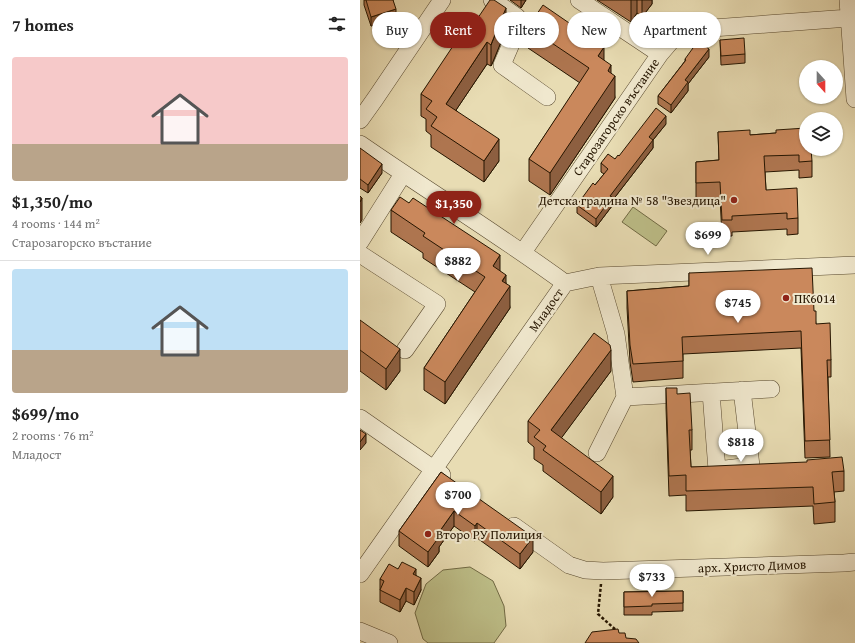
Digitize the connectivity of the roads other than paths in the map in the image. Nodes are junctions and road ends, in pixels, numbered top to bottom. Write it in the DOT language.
graph roads {
  1 [pos="442,0"];
  2 [pos="492,0"];
  3 [pos="579,0"];
  4 [pos="848,0"];
  5 [pos="852,16"];
  6 [pos="660,54"];
  7 [pos="547,97"];
  8 [pos="855,98"];
  9 [pos="360,120"];
  10 [pos="360,144"];
  11 [pos="404,174"];
  12 [pos="360,242"];
  13 [pos="523,252"];
  14 [pos="360,254"];
  15 [pos="855,265"];
  16 [pos="599,276"];
  17 [pos="565,283"];
  18 [pos="405,350"];
  19 [pos="771,389"];
  20 [pos="742,390"];
  21 [pos="711,392"];
  22 [pos="625,397"];
  23 [pos="360,418"];
  24 [pos="597,453"];
  25 [pos="434,469"];
  26 [pos="457,485"];
  27 [pos="501,516"];
  28 [pos="855,562"];
  29 [pos="360,574"];
  30 [pos="360,630"];
  31 [pos="389,643"];
  1 -- 9 [label="street"];
  2 -- 7 [label="street"];
  3 -- 6 [label="street"];
  4 -- 5 [label="street"];
  5 -- 6 [label="street, Старозагорско въстание"];
  5 -- 8 [label="street"];
  6 -- 13 [label="street, Старозагорско въстание"];
  10 -- 11 [label="street"];
  11 -- 12 [label="street"];
  11 -- 13 [label="street"];
  13 -- 17 [label="street"];
  14 -- 18 [label="street"];
  15 -- 16 [label="street, Младост"];
  16 -- 17 [label="street, Младост"];
  16 -- 22 [label="street"];
  17 -- 25 [label="street, Младост"];
  19 -- 20 [label="street"];
  20 -- 21 [label="street"];
  20 -- 21 [label="street"];
  21 -- 22 [label="street"];
  22 -- 24 [label="street"];
  23 -- 25 [label="street"];
  25 -- 26 [label="street"];
  25 -- 29 [label="street, Младост"];
  27 -- 28 [label="street, арх. Христо Димов"];
  30 -- 31 [label="street"];
}
